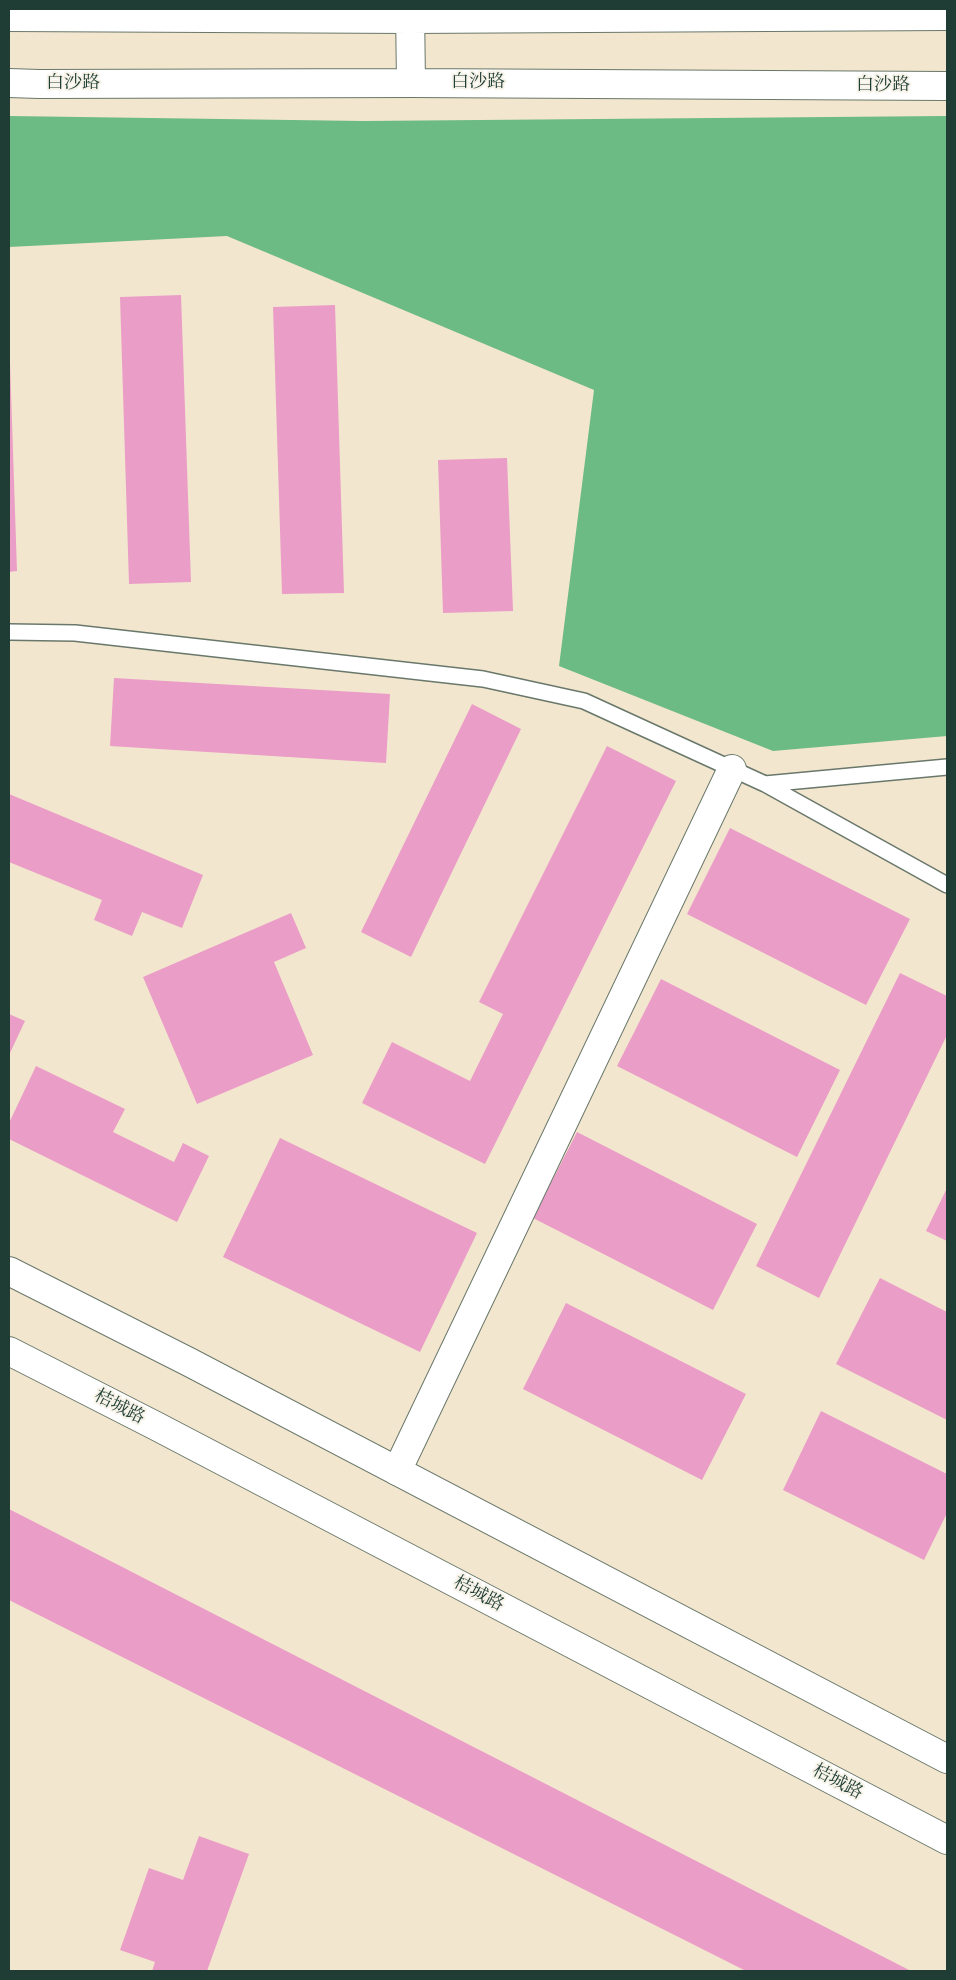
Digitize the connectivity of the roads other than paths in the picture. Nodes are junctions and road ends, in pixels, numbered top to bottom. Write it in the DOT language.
graph roads {
  1 [pos="410,14"];
  2 [pos="947,16"];
  3 [pos="9,17"];
  4 [pos="9,83"];
  5 [pos="411,83"];
  6 [pos="947,86"];
  7 [pos="9,632"];
  8 [pos="947,767"];
  9 [pos="732,768"];
  10 [pos="766,784"];
  11 [pos="947,885"];
  12 [pos="9,1270"];
  13 [pos="9,1352"];
  14 [pos="397,1471"];
  15 [pos="947,1759"];
  16 [pos="947,1840"];
  1 -- 2 [label="main road"];
  1 -- 3 [label="main road"];
  1 -- 5 [label="main road"];
  4 -- 5 [label="main road, 白沙路"];
  5 -- 6 [label="main road, 白沙路"];
  7 -- 9 [label="lane"];
  8 -- 10 [label="lane"];
  9 -- 10 [label="lane"];
  9 -- 14 [label="main road"];
  10 -- 11 [label="lane"];
  12 -- 14 [label="main road"];
  13 -- 16 [label="main road, 桔城路"];
  14 -- 15 [label="main road"];
}
